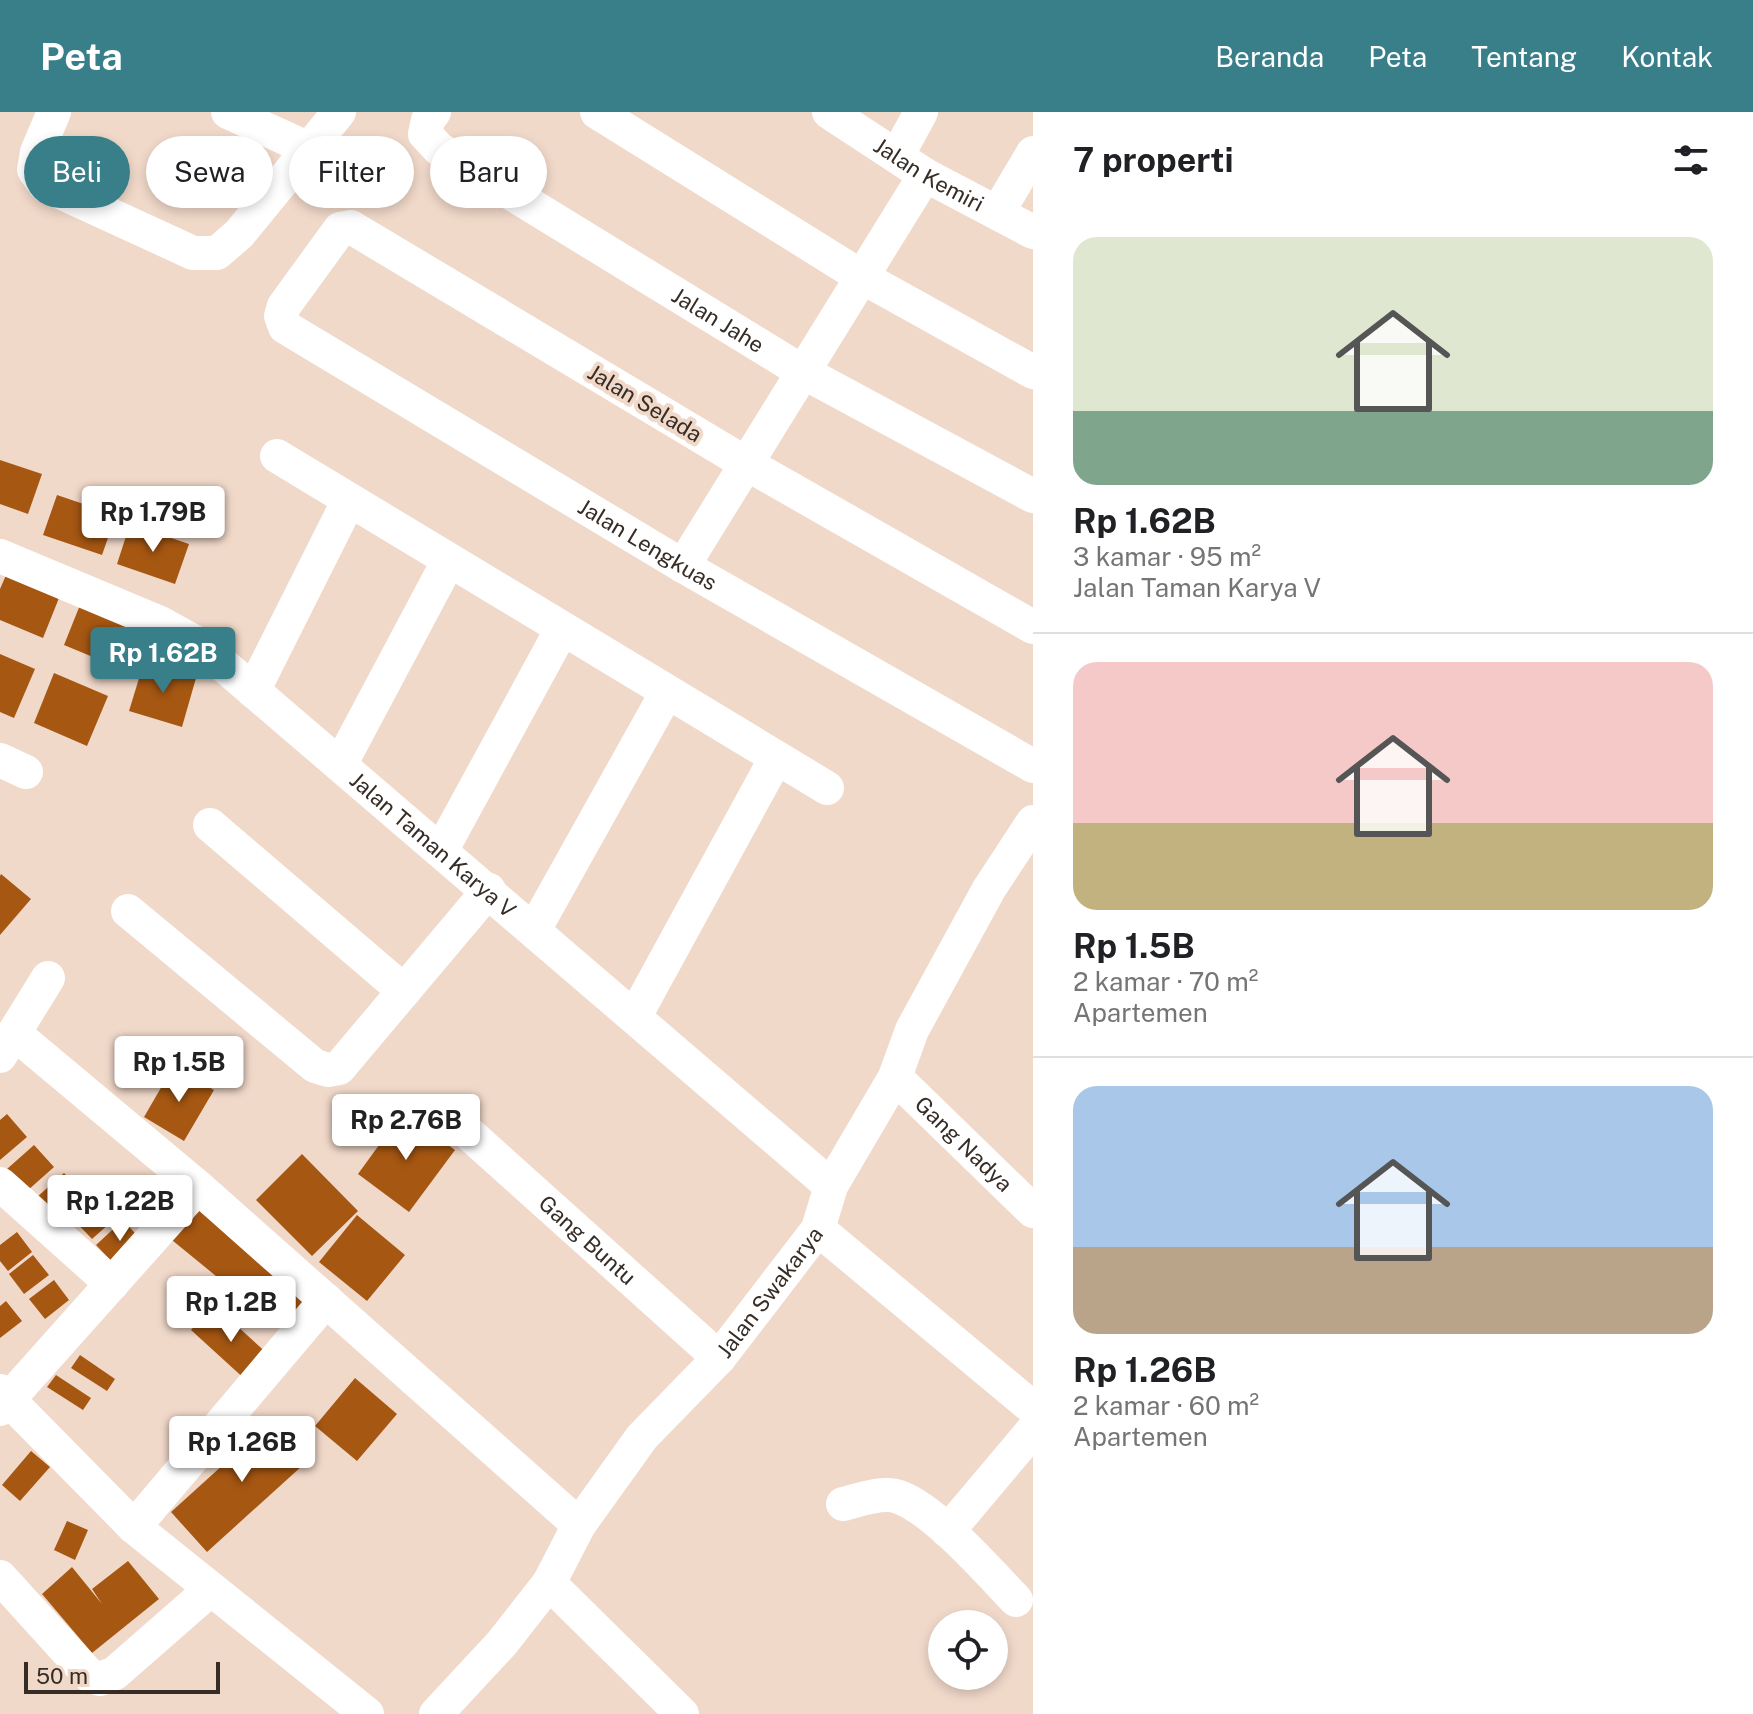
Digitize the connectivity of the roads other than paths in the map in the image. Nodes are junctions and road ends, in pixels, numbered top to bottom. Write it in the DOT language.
graph roads {
  1 [pos="54,112"];
  2 [pos="228,112"];
  3 [pos="339,112"];
  4 [pos="597,112"];
  5 [pos="829,112"];
  6 [pos="921,112"];
  7 [pos="431,116"];
  8 [pos="318,136"];
  9 [pos="289,140"];
  10 [pos="1033,153"];
  11 [pos="897,156"];
  12 [pos="289,171"];
  13 [pos="925,175"];
  14 [pos="998,212"];
  15 [pos="1033,232"];
  16 [pos="862,277"];
  17 [pos="284,306"];
  18 [pos="803,372"];
  19 [pos="1033,372"];
  20 [pos="277,456"];
  21 [pos="747,464"];
  22 [pos="1033,496"];
  23 [pos="349,500"];
  24 [pos="0,556"];
  25 [pos="449,560"];
  26 [pos="683,566"];
  27 [pos="1033,627"];
  28 [pos="562,629"];
  29 [pos="253,691"];
  30 [pos="667,692"];
  31 [pos="776,758"];
  32 [pos="340,765"];
  33 [pos="1033,766"];
  34 [pos="827,788"];
  35 [pos="210,825"];
  36 [pos="1030,837"];
  37 [pos="441,851"];
  38 [pos="489,890"];
  39 [pos="128,911"];
  40 [pos="534,930"];
  41 [pos="48,978"];
  42 [pos="404,991"];
  43 [pos="635,1016"];
  44 [pos="7,1045"];
  45 [pos="895,1077"];
  46 [pos="455,1121"];
  47 [pos="0,1184"];
  48 [pos="831,1186"];
  49 [pos="198,1187"];
  50 [pos="1033,1211"];
  51 [pos="818,1229"];
  52 [pos="112,1284"];
  53 [pos="326,1300"];
  54 [pos="719,1358"];
  55 [pos="3,1400"];
  56 [pos="1033,1408"];
  57 [pos="1033,1430"];
  58 [pos="843,1504"];
  59 [pos="579,1525"];
  60 [pos="134,1527"];
  61 [pos="948,1531"];
  62 [pos="0,1577"];
  63 [pos="549,1583"];
  64 [pos="211,1589"];
  65 [pos="1016,1600"];
  66 [pos="367,1714"];
  67 [pos="436,1714"];
  68 [pos="682,1714"];
  1 -- 12 [label="street"];
  2 -- 9 [label="street"];
  3 -- 8 [label="street"];
  4 -- 16 [label="street"];
  5 -- 11 [label="street, Jalan Kemiri"];
  6 -- 11 [label="street"];
  7 -- 18 [label="street, Jalan Jahe"];
  10 -- 14 [label="street"];
  11 -- 13 [label="street, Jalan Kemiri"];
  13 -- 14 [label="street, Jalan Kemiri"];
  13 -- 16 [label="street"];
  14 -- 15 [label="street, Jalan Kemiri"];
  16 -- 18 [label="street"];
  16 -- 19 [label="street"];
  17 -- 21 [label="street, Jalan Selada"];
  17 -- 26 [label="street, Jalan Lengkuas"];
  18 -- 21 [label="street"];
  18 -- 22 [label="street, Jalan Jahe"];
  20 -- 23 [label="street"];
  21 -- 26 [label="street"];
  21 -- 27 [label="street, Jalan Selada"];
  23 -- 25 [label="street"];
  23 -- 29 [label="street"];
  24 -- 29 [label="street, Jalan Taman Karya V"];
  25 -- 28 [label="street"];
  25 -- 32 [label="street"];
  26 -- 33 [label="street, Jalan Lengkuas"];
  28 -- 30 [label="street"];
  28 -- 37 [label="street"];
  29 -- 32 [label="street, Jalan Taman Karya V"];
  30 -- 31 [label="street"];
  30 -- 40 [label="street"];
  31 -- 34 [label="street"];
  31 -- 43 [label="street"];
  32 -- 37 [label="street, Jalan Taman Karya V"];
  35 -- 42 [label="street"];
  36 -- 45 [label="street, Jalan Swakarya"];
  37 -- 38 [label="street, Jalan Taman Karya V"];
  38 -- 40 [label="street, Jalan Taman Karya V"];
  38 -- 42 [label="street"];
  39 -- 42 [label="street"];
  40 -- 43 [label="street, Jalan Taman Karya V"];
  41 -- 44 [label="street"];
  43 -- 48 [label="street, Jalan Taman Karya V"];
  44 -- 49 [label="street"];
  45 -- 48 [label="street, Jalan Swakarya"];
  45 -- 50 [label="street, Gang Nadya"];
  46 -- 54 [label="street, Gang Buntu"];
  47 -- 52 [label="street"];
  48 -- 51 [label="street, Jalan Swakarya"];
  49 -- 52 [label="street"];
  49 -- 53 [label="street"];
  51 -- 54 [label="street, Jalan Swakarya"];
  51 -- 56 [label="street"];
  52 -- 55 [label="street"];
  53 -- 59 [label="street"];
  53 -- 60 [label="street"];
  54 -- 59 [label="street, Jalan Swakarya"];
  55 -- 60 [label="street"];
  57 -- 61 [label="street"];
  58 -- 61 [label="street"];
  59 -- 63 [label="street, Jalan Swakarya"];
  60 -- 64 [label="street"];
  61 -- 65 [label="street"];
  62 -- 64 [label="street"];
  63 -- 67 [label="street, Jalan Swakarya"];
  63 -- 68 [label="street"];
  64 -- 66 [label="street"];
}
